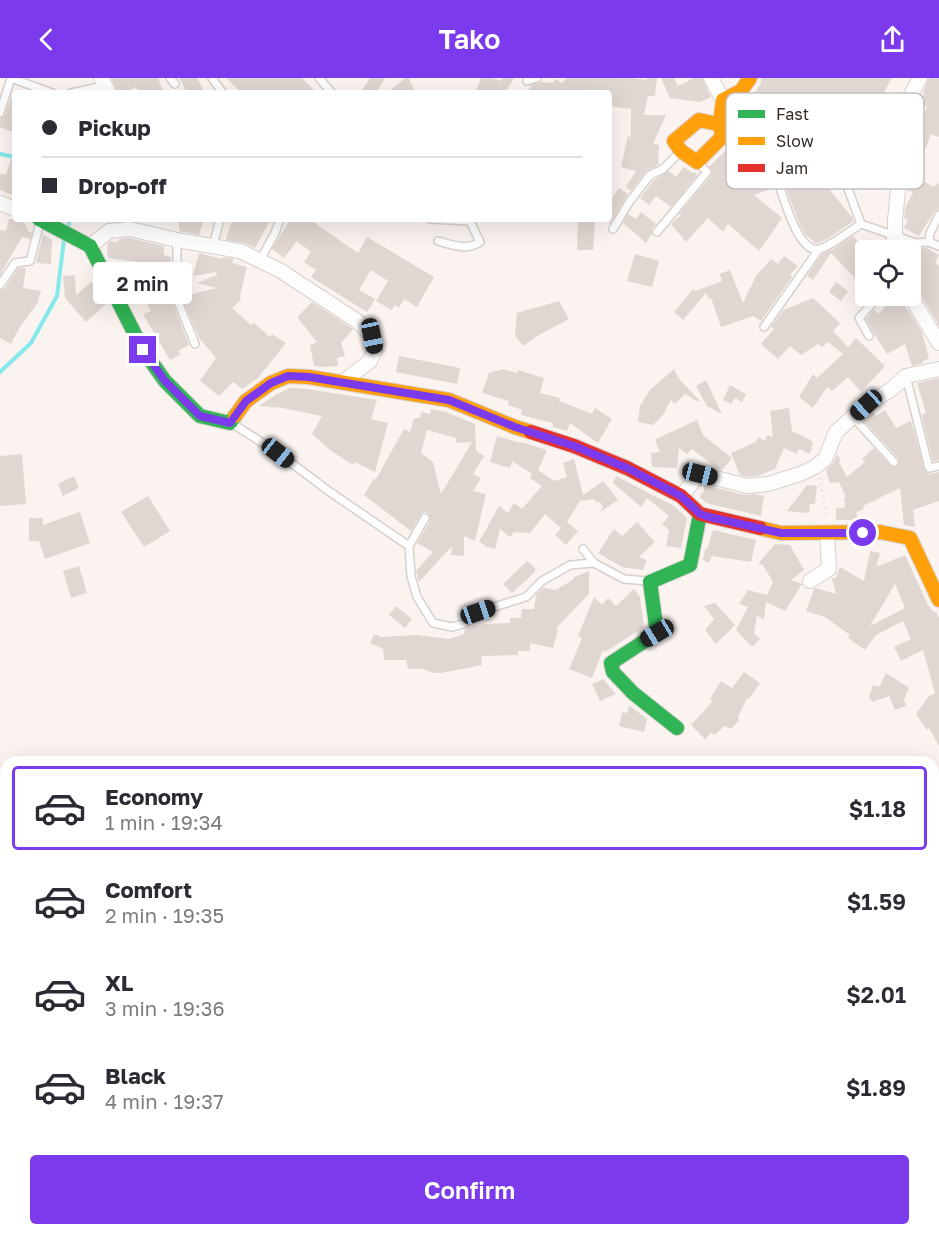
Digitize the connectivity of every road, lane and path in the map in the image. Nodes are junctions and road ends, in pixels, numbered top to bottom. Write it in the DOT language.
graph roads {
  1 [pos="212,78"];
  2 [pos="319,78"];
  3 [pos="537,78"];
  4 [pos="711,78"];
  5 [pos="750,78"];
  6 [pos="920,78"];
  7 [pos="527,81"];
  8 [pos="105,86"];
  9 [pos="44,90"];
  10 [pos="86,90"];
  11 [pos="222,90"];
  12 [pos="329,90"];
  13 [pos="737,93"];
  14 [pos="912,93"];
  15 [pos="726,98"];
  16 [pos="723,100"];
  17 [pos="0,113"];
  18 [pos="726,129"];
  19 [pos="720,130"];
  20 [pos="681,151"];
  21 [pos="697,162"];
  22 [pos="848,189"];
  23 [pos="898,189"];
  24 [pos="781,191"];
  25 [pos="939,215"];
  26 [pos="39,222"];
  27 [pos="45,222"];
  28 [pos="219,222"];
  29 [pos="279,222"];
  30 [pos="470,222"];
  31 [pos="861,224"];
  32 [pos="613,229"];
  33 [pos="657,232"];
  34 [pos="895,235"];
  35 [pos="177,240"];
  36 [pos="894,240"];
  37 [pos="438,241"];
  38 [pos="928,242"];
  39 [pos="90,246"];
  40 [pos="213,246"];
  41 [pos="939,246"];
  42 [pos="819,249"];
  43 [pos="260,260"];
  44 [pos="0,285"];
  45 [pos="870,306"];
  46 [pos="916,306"];
  47 [pos="765,327"];
  48 [pos="869,336"];
  49 [pos="939,343"];
  50 [pos="195,344"];
  51 [pos="939,369"];
  52 [pos="906,376"];
  53 [pos="343,382"];
  54 [pos="853,417"];
  55 [pos="230,423"];
  56 [pos="894,462"];
  57 [pos="939,466"];
  58 [pos="815,467"];
  59 [pos="681,496"];
  60 [pos="700,514"];
  61 [pos="425,518"];
  62 [pos="827,533"];
  63 [pos="409,546"];
  64 [pos="583,549"];
  65 [pos="594,563"];
  66 [pos="810,581"];
  67 [pos="650,582"];
  68 [pos="939,600"];
  69 [pos="677,728"];
  1 -- 11 [label="lane"];
  2 -- 12 [label="lane"];
  3 -- 7 [label="lane"];
  4 -- 16 [label="street"];
  5 -- 13 [label="street"];
  6 -- 14 [label="street"];
  8 -- 10 [label="lane"];
  9 -- 17 [label="lane"];
  15 -- 16 [label="street"];
  16 -- 19 [label="street"];
  18 -- 19 [label="path"];
  19 -- 20 [label="street"];
  19 -- 21 [label="street"];
  20 -- 21 [label="street"];
  20 -- 32 [label="lane"];
  21 -- 33 [label="lane"];
  22 -- 31 [label="lane"];
  23 -- 34 [label="street"];
  24 -- 42 [label="lane"];
  25 -- 38 [label="lane"];
  26 -- 44 [label="lane"];
  27 -- 39 [label="street"];
  28 -- 40 [label="lane"];
  29 -- 43 [label="lane"];
  30 -- 37 [label="lane"];
  31 -- 34 [label="lane"];
  31 -- 42 [label="lane"];
  34 -- 36 [label="street"];
  34 -- 38 [label="lane"];
  35 -- 39 [label="street"];
  35 -- 40 [label="street"];
  35 -- 50 [label="lane"];
  38 -- 41 [label="lane"];
  39 -- 55 [label="street"];
  40 -- 43 [label="street"];
  42 -- 47 [label="lane"];
  43 -- 53 [label="street"];
  45 -- 48 [label="lane"];
  46 -- 49 [label="street"];
  51 -- 52 [label="street"];
  52 -- 54 [label="street"];
  52 -- 57 [label="lane"];
  53 -- 55 [label="street"];
  53 -- 59 [label="street"];
  54 -- 56 [label="lane"];
  54 -- 58 [label="street"];
  55 -- 63 [label="lane"];
  58 -- 59 [label="street"];
  58 -- 62 [label="path"];
  59 -- 60 [label="street"];
  60 -- 62 [label="street"];
  60 -- 67 [label="street"];
  61 -- 63 [label="lane"];
  62 -- 66 [label="street"];
  62 -- 68 [label="street"];
  63 -- 65 [label="lane"];
  64 -- 65 [label="lane"];
  65 -- 67 [label="lane"];
  67 -- 69 [label="street"];
}
